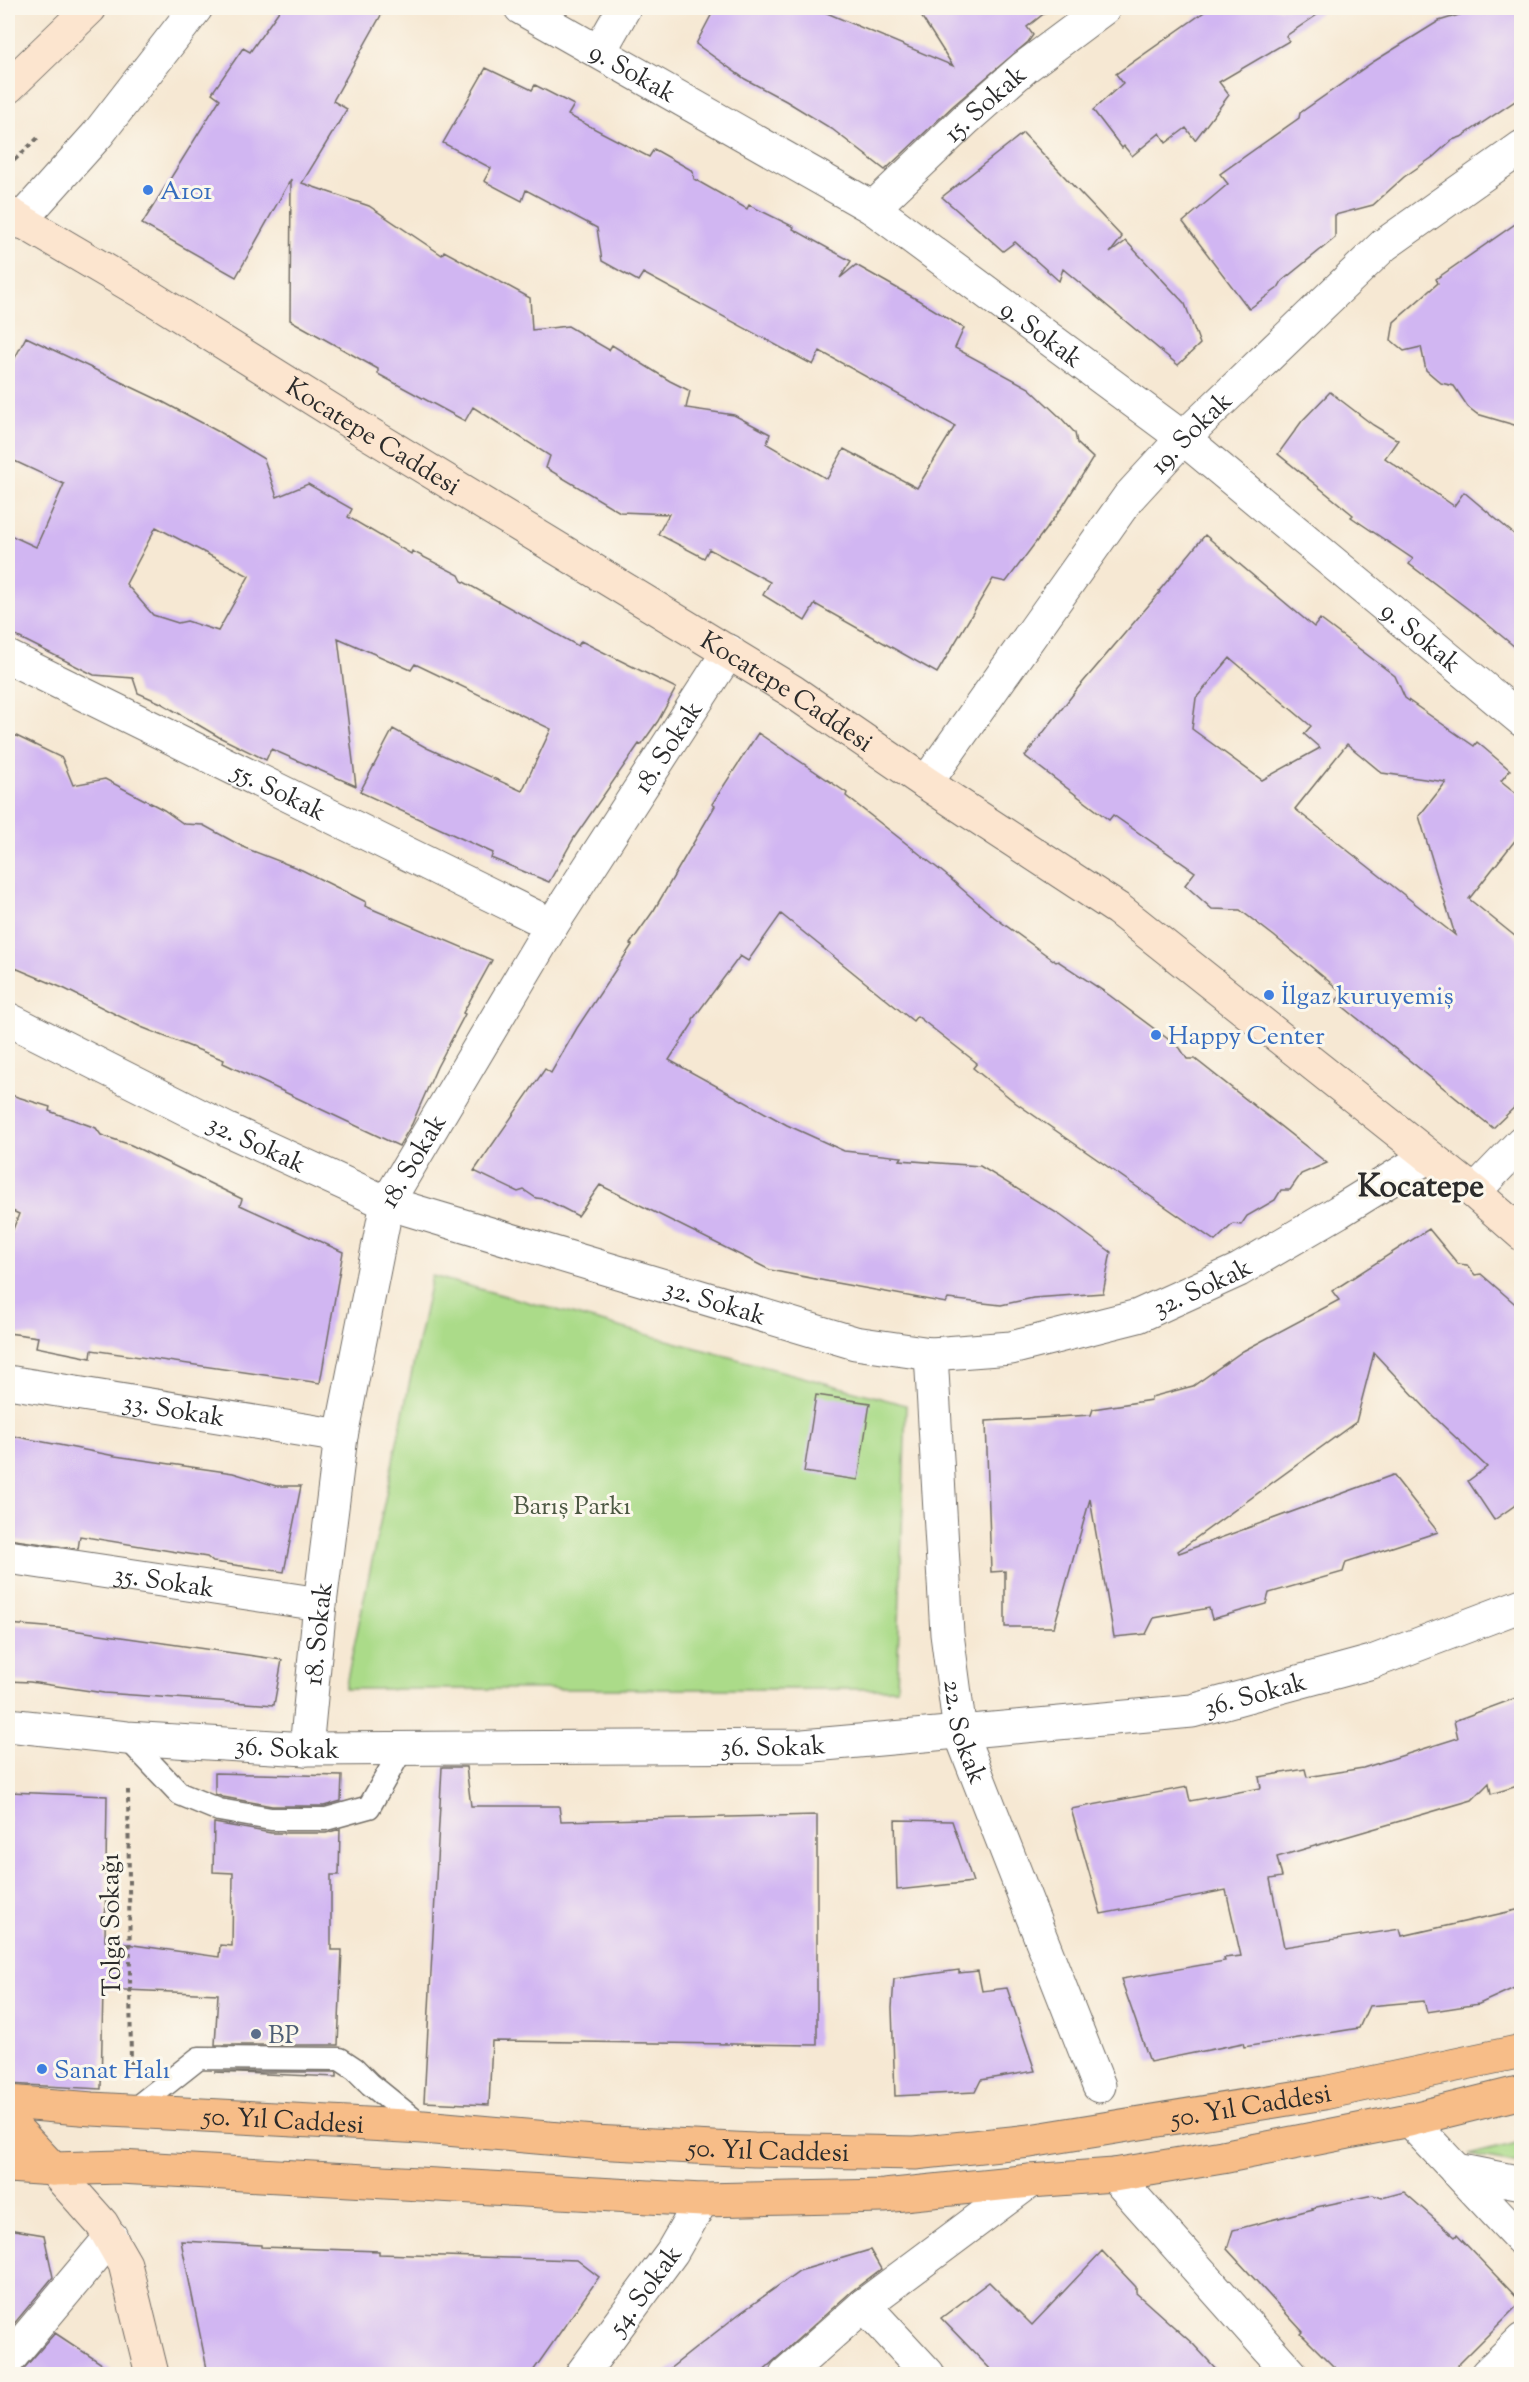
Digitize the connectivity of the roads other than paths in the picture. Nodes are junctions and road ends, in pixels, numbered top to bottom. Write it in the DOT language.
graph roads {
  1 [pos="90,8"];
  2 [pos="196,8"];
  3 [pos="521,8"];
  4 [pos="624,8"];
  5 [pos="1104,8"];
  6 [pos="599,52"];
  7 [pos="8,87"];
  8 [pos="1521,147"];
  9 [pos="873,208"];
  10 [pos="13,217"];
  11 [pos="1183,438"];
  12 [pos="729,651"];
  13 [pos="8,657"];
  14 [pos="1518,710"];
  15 [pos="926,783"];
  16 [pos="552,925"];
  17 [pos="8,1019"];
  18 [pos="1521,1142"];
  19 [pos="1427,1157"];
  20 [pos="1474,1192"];
  21 [pos="387,1203"];
  22 [pos="1521,1234"];
  23 [pos="931,1354"];
  24 [pos="8,1382"];
  25 [pos="341,1436"];
  26 [pos="8,1557"];
  27 [pos="320,1604"];
  28 [pos="1521,1605"];
  29 [pos="8,1725"];
  30 [pos="960,1732"];
  31 [pos="127,1738"];
  32 [pos="306,1749"];
  33 [pos="402,1749"];
  34 [pos="1521,2051"];
  35 [pos="1099,2086"];
  36 [pos="1521,2092"];
  37 [pos="8,2102"];
  38 [pos="132,2111"];
  39 [pos="1408,2120"];
  40 [pos="8,2121"];
  41 [pos="423,2127"];
  42 [pos="8,2166"];
  43 [pos="53,2169"];
  44 [pos="1456,2170"];
  45 [pos="1114,2175"];
  46 [pos="1030,2181"];
  47 [pos="1521,2183"];
  48 [pos="702,2200"];
  49 [pos="111,2237"];
  50 [pos="1521,2240"];
  51 [pos="864,2305"];
  52 [pos="1521,2340"];
  53 [pos="8,2360"];
  54 [pos="152,2374"];
  55 [pos="582,2374"];
  56 [pos="786,2374"];
  57 [pos="928,2374"];
  58 [pos="1291,2374"];
  59 [pos="1487,2374"];
  1 -- 7 [label="street"];
  2 -- 10 [label="street"];
  3 -- 6 [label="street, 9. Sokak"];
  4 -- 6 [label="street"];
  5 -- 9 [label="street, 15. Sokak"];
  6 -- 9 [label="street, 9. Sokak"];
  8 -- 11 [label="street, 19. Sokak"];
  9 -- 11 [label="street, 9. Sokak"];
  10 -- 12 [label="street, Kocatepe Caddesi"];
  11 -- 14 [label="street, 9. Sokak"];
  11 -- 15 [label="street, 19. Sokak"];
  12 -- 15 [label="street, Kocatepe Caddesi"];
  12 -- 16 [label="street, 18. Sokak"];
  13 -- 16 [label="street, 55. Sokak"];
  15 -- 19 [label="street, Kocatepe Caddesi"];
  16 -- 21 [label="street, 18. Sokak"];
  17 -- 21 [label="street, 32. Sokak"];
  18 -- 20 [label="street"];
  19 -- 20 [label="street, Kocatepe Caddesi"];
  19 -- 23 [label="street, 32. Sokak"];
  20 -- 22 [label="street, Kocatepe Caddesi"];
  21 -- 23 [label="street, 32. Sokak"];
  21 -- 25 [label="street, 18. Sokak"];
  23 -- 30 [label="street, 22. Sokak"];
  24 -- 25 [label="street, 33. Sokak"];
  25 -- 27 [label="street, 18. Sokak"];
  26 -- 27 [label="street, 35. Sokak"];
  27 -- 32 [label="street, 18. Sokak"];
  28 -- 30 [label="street, 36. Sokak"];
  29 -- 31 [label="street, 36. Sokak"];
  30 -- 33 [label="street, 36. Sokak"];
  30 -- 35 [label="street, 22. Sokak"];
  31 -- 32 [label="street, 36. Sokak"];
  31 -- 33 [label="lane"];
  32 -- 33 [label="street, 36. Sokak"];
  34 -- 41 [label="main road, 50. Yıl Caddesi"];
  36 -- 39 [label="main road, 50. Yıl Caddesi"];
  37 -- 38 [label="main road, 50. Yıl Caddesi"];
  38 -- 41 [label="main road, 50. Yıl Caddesi"];
  38 -- 41 [label="lane"];
  39 -- 44 [label="street"];
  39 -- 45 [label="main road, 50. Yıl Caddesi"];
  40 -- 43 [label="main road"];
  42 -- 43 [label="main road, 50. Yıl Caddesi"];
  43 -- 48 [label="main road, 50. Yıl Caddesi"];
  43 -- 49 [label="street"];
  44 -- 47 [label="street"];
  44 -- 50 [label="street"];
  45 -- 46 [label="main road, 50. Yıl Caddesi"];
  45 -- 58 [label="street"];
  46 -- 48 [label="main road, 50. Yıl Caddesi"];
  46 -- 51 [label="street"];
  48 -- 55 [label="street, 54. Sokak"];
  49 -- 53 [label="street"];
  49 -- 54 [label="street"];
  51 -- 56 [label="street"];
  51 -- 57 [label="street"];
  52 -- 59 [label="street"];
}
